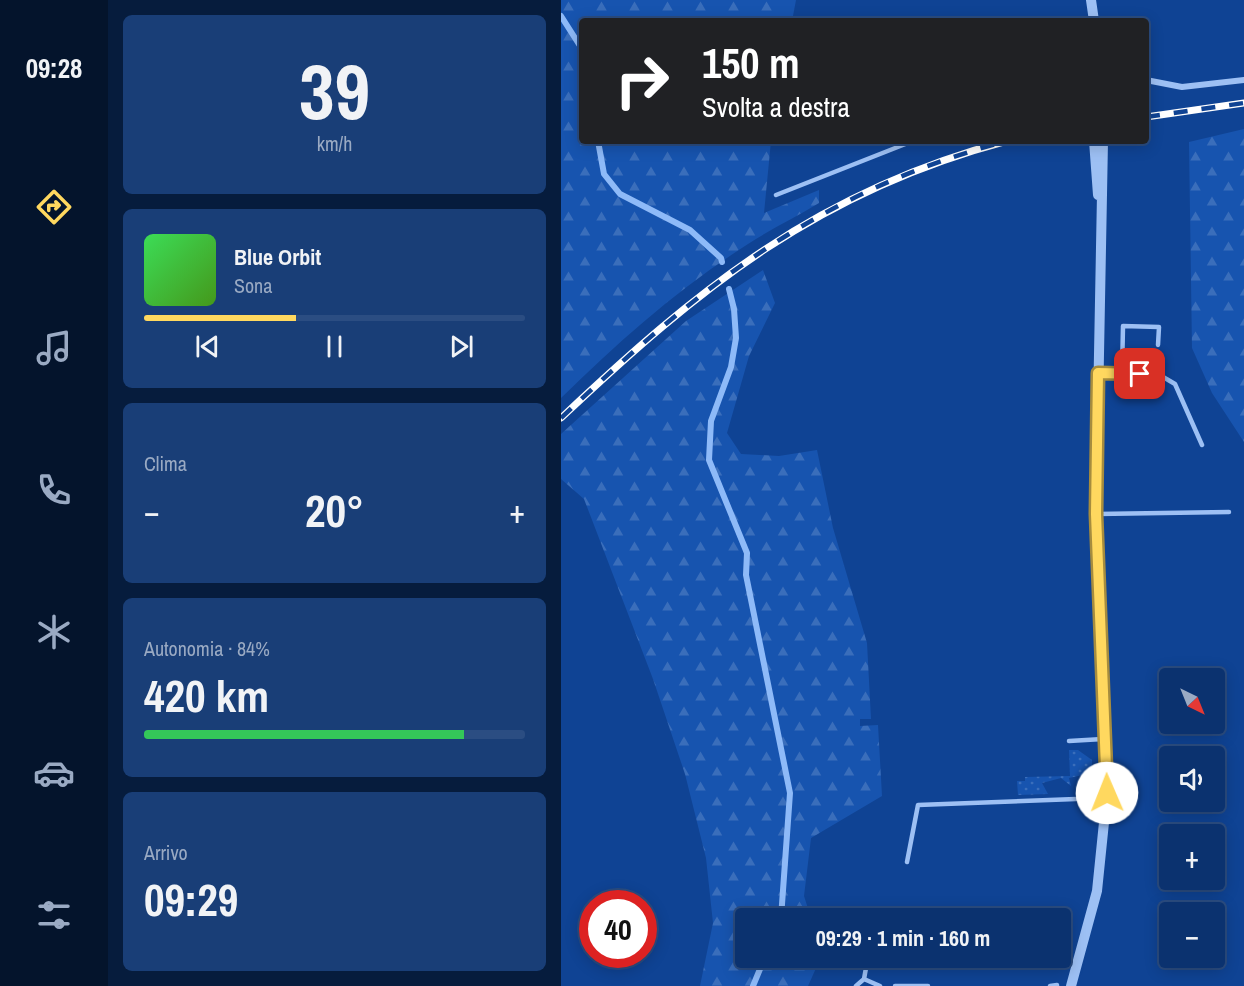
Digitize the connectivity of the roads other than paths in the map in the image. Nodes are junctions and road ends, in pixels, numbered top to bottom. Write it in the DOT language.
graph roads {
  1 [pos="1244,80"];
  2 [pos="1149,81"];
  3 [pos="905,144"];
  4 [pos="1094,144"];
  5 [pos="1103,144"];
  6 [pos="1099,166"];
  7 [pos="776,195"];
  8 [pos="1158,345"];
  9 [pos="1158,365"];
  10 [pos="1098,373"];
  11 [pos="1122,374"];
  12 [pos="1158,374"];
  13 [pos="1202,445"];
  14 [pos="1229,512"];
  15 [pos="1096,514"];
  16 [pos="1106,739"];
  17 [pos="1069,741"];
  18 [pos="1076,799"];
  19 [pos="907,862"];
  20 [pos="866,968"];
  21 [pos="864,979"];
  22 [pos="1057,985"];
  23 [pos="856,986"];
  24 [pos="879,986"];
  25 [pos="895,986"];
  26 [pos="928,986"];
  27 [pos="1050,986"];
  28 [pos="1071,986"];
  1 -- 2 [label="street"];
  3 -- 7 [label="lane"];
  4 -- 6 [label="street"];
  5 -- 6 [label="street"];
  6 -- 10 [label="street"];
  8 -- 11 [label="lane"];
  9 -- 12 [label="lane"];
  10 -- 11 [label="lane"];
  10 -- 15 [label="street"];
  11 -- 12 [label="lane"];
  12 -- 13 [label="lane"];
  14 -- 15 [label="lane"];
  15 -- 16 [label="street"];
  16 -- 17 [label="lane"];
  16 -- 28 [label="street"];
  18 -- 19 [label="lane"];
  20 -- 21 [label="lane"];
  21 -- 23 [label="lane"];
  21 -- 24 [label="lane"];
  22 -- 27 [label="lane"];
  25 -- 26 [label="lane"];
}
